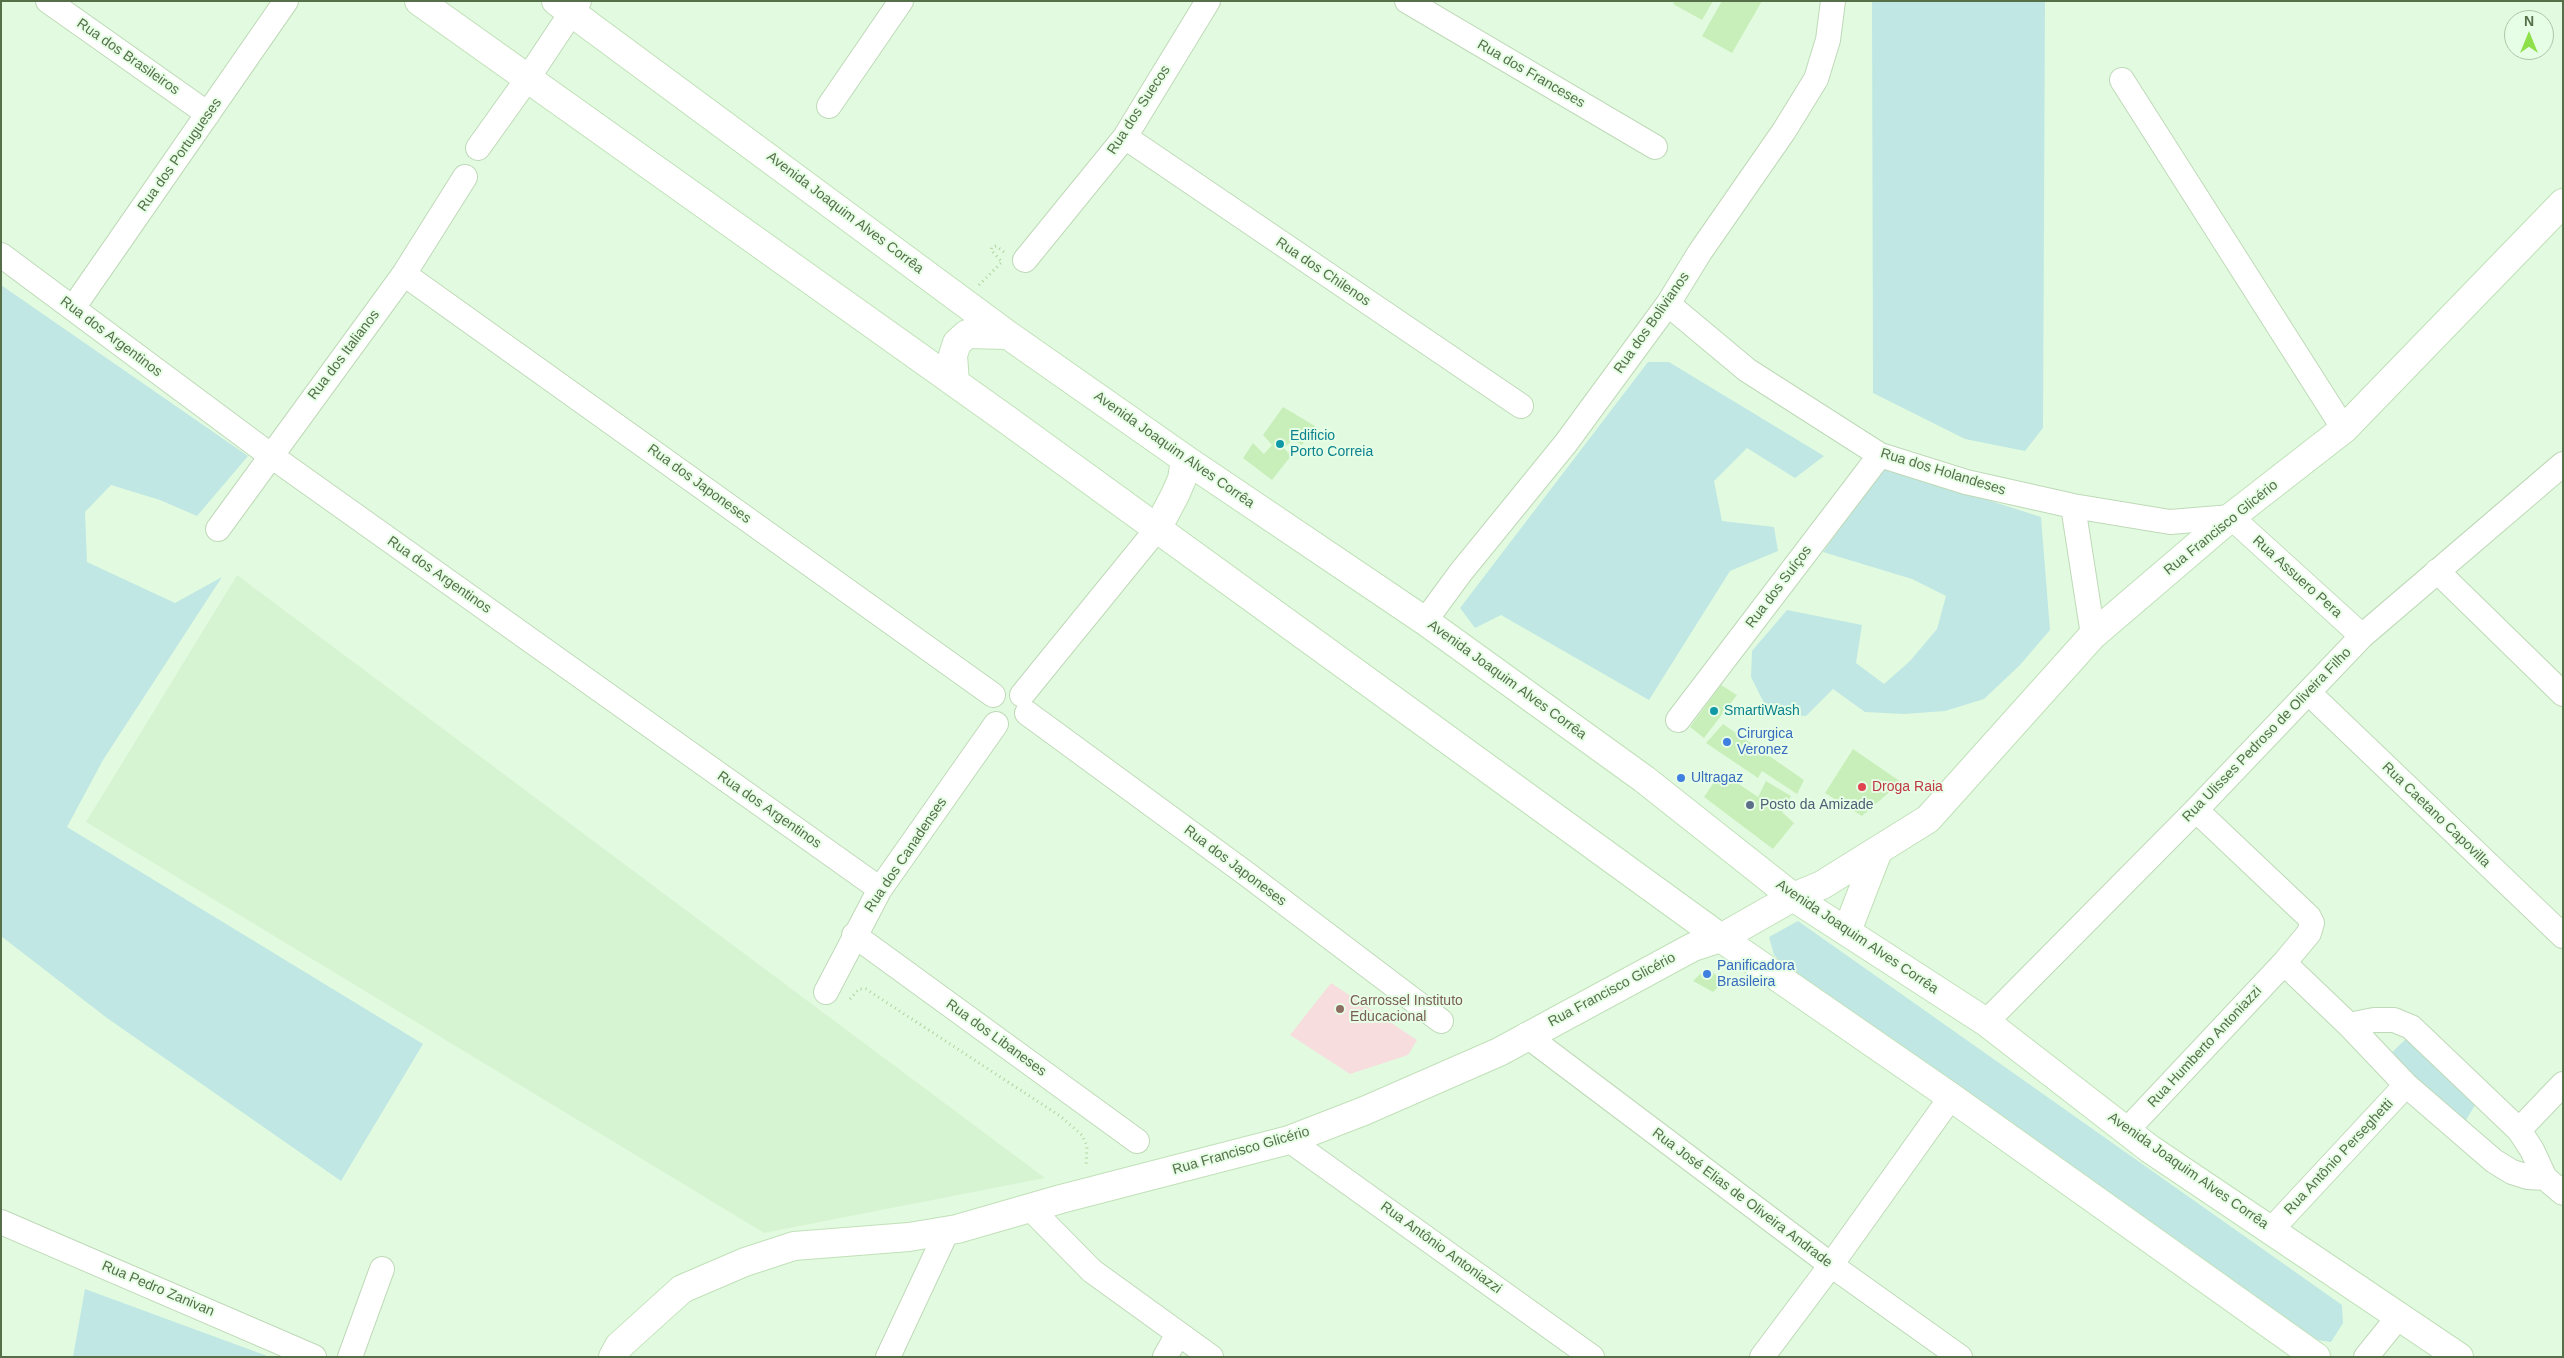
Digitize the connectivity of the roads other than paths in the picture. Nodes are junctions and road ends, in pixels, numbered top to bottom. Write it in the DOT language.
graph roads {
  1 [pos="48,1"];
  2 [pos="286,1"];
  3 [pos="419,1"];
  4 [pos="901,1"];
  5 [pos="1208,1"];
  6 [pos="1407,1"];
  7 [pos="1833,1"];
  8 [pos="569,5"];
  9 [pos="528,78"];
  10 [pos="2122,80"];
  11 [pos="829,106"];
  12 [pos="208,114"];
  13 [pos="1124,137"];
  14 [pos="478,148"];
  15 [pos="1656,148"];
  16 [pos="465,177"];
  17 [pos="2561,209"];
  18 [pos="1,255"];
  19 [pos="1025,260"];
  20 [pos="404,274"];
  21 [pos="1668,304"];
  22 [pos="74,308"];
  23 [pos="1008,335"];
  24 [pos="955,383"];
  25 [pos="1520,406"];
  26 [pos="2344,429"];
  27 [pos="270,455"];
  28 [pos="1880,455"];
  29 [pos="1185,459"];
  30 [pos="2563,464"];
  31 [pos="2073,506"];
  32 [pos="2231,517"];
  33 [pos="218,529"];
  34 [pos="1157,529"];
  35 [pos="2437,571"];
  36 [pos="1425,621"];
  37 [pos="2093,635"];
  38 [pos="2362,636"];
  39 [pos="2309,693"];
  40 [pos="2563,694"];
  41 [pos="994,695"];
  42 [pos="1024,704"];
  43 [pos="1678,720"];
  44 [pos="996,724"];
  45 [pos="2196,810"];
  46 [pos="1878,851"];
  47 [pos="880,889"];
  48 [pos="1793,897"];
  49 [pos="1846,930"];
  50 [pos="854,935"];
  51 [pos="2563,936"];
  52 [pos="1721,938"];
  53 [pos="2284,964"];
  54 [pos="827,990"];
  55 [pos="1442,1021"];
  56 [pos="1986,1022"];
  57 [pos="2349,1024"];
  58 [pos="1526,1035"];
  59 [pos="2563,1084"];
  60 [pos="2406,1085"];
  61 [pos="1950,1097"];
  62 [pos="2127,1130"];
  63 [pos="2519,1130"];
  64 [pos="1289,1140"];
  65 [pos="1137,1141"];
  66 [pos="2545,1178"];
  67 [pos="2563,1193"];
  68 [pos="1030,1208"];
  69 [pos="1,1222"];
  70 [pos="2271,1230"];
  71 [pos="947,1231"];
  72 [pos="1831,1265"];
  73 [pos="382,1270"];
  74 [pos="2400,1315"];
  75 [pos="1178,1334"];
  76 [pos="314,1357"];
  77 [pos="350,1357"];
  78 [pos="613,1357"];
  79 [pos="888,1357"];
  80 [pos="1166,1357"];
  81 [pos="1212,1357"];
  82 [pos="1592,1357"];
  83 [pos="1762,1357"];
  84 [pos="1960,1357"];
  85 [pos="2316,1357"];
  86 [pos="2366,1357"];
  87 [pos="2459,1357"];
  1 -- 12 [label="street, Rua dos Brasileiros"];
  2 -- 12 [label="street, Rua dos Portugueses"];
  3 -- 9 [label="main road"];
  4 -- 11 [label="street"];
  5 -- 13 [label="street, Rua dos Suecos"];
  6 -- 15 [label="street, Rua dos Franceses"];
  7 -- 21 [label="street, Rua dos Bolivianos"];
  8 -- 9 [label="street"];
  8 -- 23 [label="main road, Avenida Joaquim Alves Corrêa"];
  9 -- 14 [label="street"];
  9 -- 24 [label="main road"];
  10 -- 26 [label="street"];
  12 -- 22 [label="street, Rua dos Portugueses"];
  13 -- 19 [label="street, Rua dos Suecos"];
  13 -- 25 [label="street, Rua dos Chilenos"];
  16 -- 20 [label="street, Rua dos Italianos"];
  17 -- 26 [label="main road, Rua Francisco Glicério"];
  18 -- 22 [label="street, Rua dos Argentinos"];
  20 -- 27 [label="street, Rua dos Italianos"];
  20 -- 41 [label="street, Rua dos Japoneses"];
  21 -- 28 [label="street, Rua dos Holandeses"];
  21 -- 36 [label="street, Rua dos Bolivianos"];
  22 -- 27 [label="street, Rua dos Argentinos"];
  23 -- 24 [label="main road"];
  23 -- 29 [label="main road, Avenida Joaquim Alves Corrêa"];
  24 -- 34 [label="main road"];
  26 -- 32 [label="main road, Rua Francisco Glicério"];
  27 -- 33 [label="street, Rua dos Italianos"];
  27 -- 47 [label="street, Rua dos Argentinos"];
  28 -- 31 [label="street, Rua dos Holandeses"];
  28 -- 43 [label="street, Rua dos Suíços"];
  29 -- 34 [label="main road"];
  29 -- 36 [label="main road, Avenida Joaquim Alves Corrêa"];
  30 -- 35 [label="street, Rua Ulisses Pedroso de Oliveira Filho"];
  31 -- 32 [label="street, Rua dos Holandeses"];
  31 -- 37 [label="street"];
  32 -- 37 [label="main road, Rua Francisco Glicério"];
  32 -- 38 [label="street, Rua Assuero Pera"];
  34 -- 42 [label="street"];
  34 -- 52 [label="main road"];
  35 -- 38 [label="street, Rua Ulisses Pedroso de Oliveira Filho"];
  35 -- 40 [label="street"];
  36 -- 48 [label="main road, Avenida Joaquim Alves Corrêa"];
  37 -- 46 [label="main road, Rua Francisco Glicério"];
  38 -- 39 [label="street, Rua Ulisses Pedroso de Oliveira Filho"];
  39 -- 45 [label="street, Rua Ulisses Pedroso de Oliveira Filho"];
  39 -- 51 [label="street, Rua Caetano Capovilla"];
  41 -- 42 [label="street"];
  41 -- 44 [label="street"];
  42 -- 44 [label="street"];
  42 -- 55 [label="street, Rua dos Japoneses"];
  44 -- 47 [label="street, Rua dos Canadenses"];
  45 -- 53 [label="street, Rua Humberto Antoniazzi"];
  45 -- 56 [label="street, Rua Ulisses Pedroso de Oliveira Filho"];
  46 -- 48 [label="main road, Rua Francisco Glicério"];
  46 -- 49 [label="main road"];
  47 -- 50 [label="street, Rua dos Canadenses"];
  48 -- 49 [label="main road, Avenida Joaquim Alves Corrêa"];
  48 -- 52 [label="main road, Rua Francisco Glicério"];
  49 -- 56 [label="main road, Avenida Joaquim Alves Corrêa"];
  50 -- 54 [label="street, Rua dos Canadenses"];
  50 -- 65 [label="street, Rua dos Libaneses"];
  52 -- 58 [label="main road, Rua Francisco Glicério"];
  52 -- 61 [label="main road"];
  53 -- 57 [label="street"];
  53 -- 62 [label="street, Rua Humberto Antoniazzi"];
  56 -- 62 [label="main road, Avenida Joaquim Alves Corrêa"];
  57 -- 60 [label="street"];
  57 -- 63 [label="street"];
  58 -- 64 [label="main road, Rua Francisco Glicério"];
  58 -- 72 [label="street, Rua José Elias de Oliveira Andrade"];
  59 -- 63 [label="street"];
  60 -- 66 [label="street"];
  60 -- 70 [label="street, Rua Antônio Perseghetti"];
  61 -- 72 [label="street"];
  61 -- 85 [label="main road"];
  62 -- 70 [label="main road, Avenida Joaquim Alves Corrêa"];
  63 -- 66 [label="street"];
  64 -- 68 [label="main road, Rua Francisco Glicério"];
  64 -- 82 [label="street, Rua Antônio Antoniazzi"];
  66 -- 67 [label="street"];
  68 -- 71 [label="main road, Rua Francisco Glicério"];
  68 -- 75 [label="street"];
  69 -- 76 [label="street, Rua Pedro Zanivan"];
  70 -- 74 [label="main road, Avenida Joaquim Alves Corrêa"];
  71 -- 78 [label="main road, Rua Francisco Glicério"];
  71 -- 79 [label="street"];
  72 -- 83 [label="street"];
  72 -- 84 [label="street, Rua José Elias de Oliveira Andrade"];
  73 -- 77 [label="street"];
  74 -- 86 [label="street"];
  74 -- 87 [label="main road, Avenida Joaquim Alves Corrêa"];
  75 -- 80 [label="street"];
  75 -- 81 [label="street"];
}
